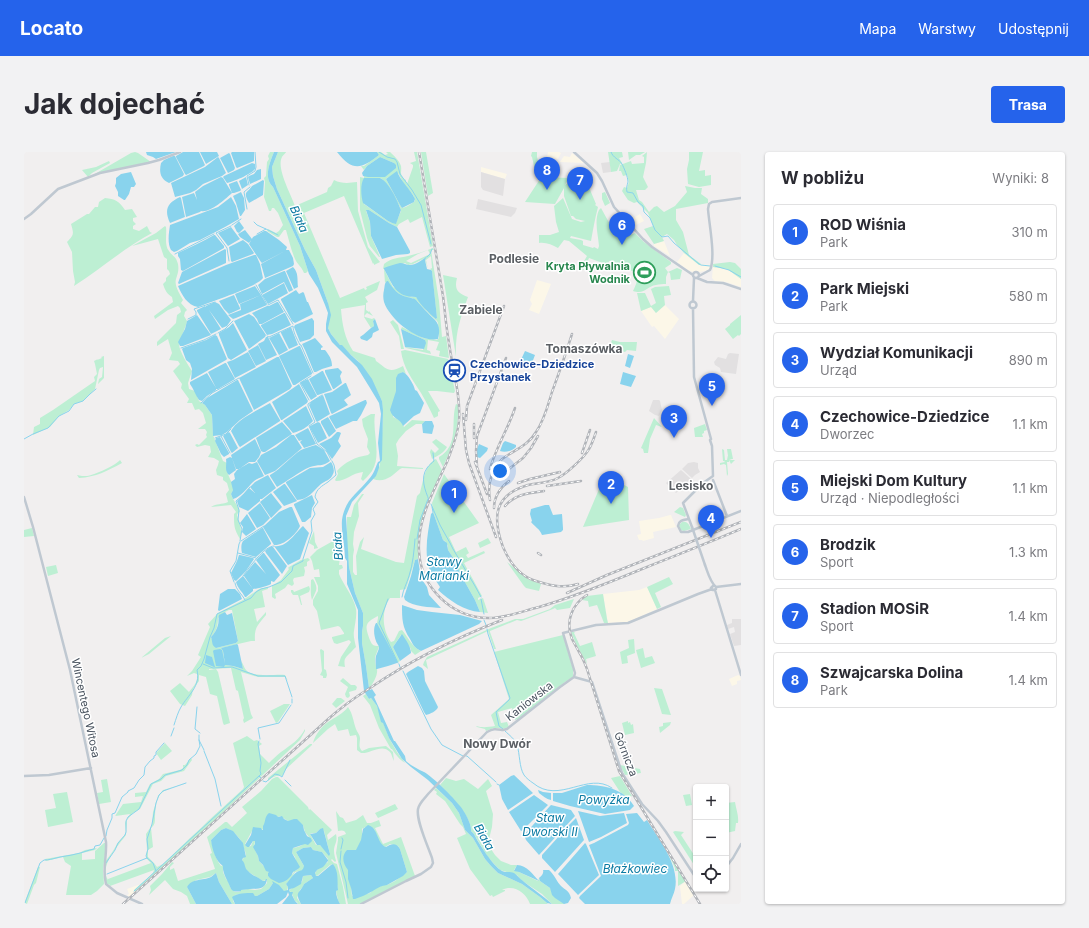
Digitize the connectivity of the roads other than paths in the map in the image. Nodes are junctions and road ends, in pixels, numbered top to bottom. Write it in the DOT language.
graph roads {
  1 [pos="180,152"];
  2 [pos="574,152"];
  3 [pos="741,198"];
  4 [pos="24,219"];
  5 [pos="696,276"];
  6 [pos="741,289"];
  7 [pos="692,301"];
  8 [pos="693,308"];
  9 [pos="712,479"];
  10 [pos="24,497"];
  11 [pos="741,511"];
  12 [pos="726,516"];
  13 [pos="689,519"];
  14 [pos="693,528"];
  15 [pos="741,584"];
  16 [pos="714,588"];
  17 [pos="741,675"];
  18 [pos="574,677"];
  19 [pos="91,768"];
  20 [pos="24,776"];
  21 [pos="741,844"];
  22 [pos="729,863"];
  23 [pos="693,873"];
  24 [pos="142,904"];
  25 [pos="361,904"];
  1 -- 4 [label="street"];
  2 -- 5 [label="street"];
  3 -- 5 [label="street"];
  5 -- 6 [label="street"];
  5 -- 7 [label="street"];
  7 -- 8 [label="street"];
  7 -- 8 [label="street"];
  8 -- 9 [label="street"];
  9 -- 12 [label="street"];
  9 -- 13 [label="street"];
  10 -- 19 [label="street, Wincentego Witosa"];
  11 -- 12 [label="street"];
  12 -- 14 [label="street"];
  13 -- 14 [label="street"];
  13 -- 14 [label="street"];
  14 -- 16 [label="street, bridge"];
  15 -- 16 [label="street"];
  16 -- 17 [label="street"];
  16 -- 18 [label="street"];
  18 -- 23 [label="street, Górnicza"];
  18 -- 25 [label="street, Kaniowska"];
  19 -- 20 [label="street"];
  19 -- 24 [label="street, Wincentego Witosa"];
  21 -- 22 [label="street"];
}
